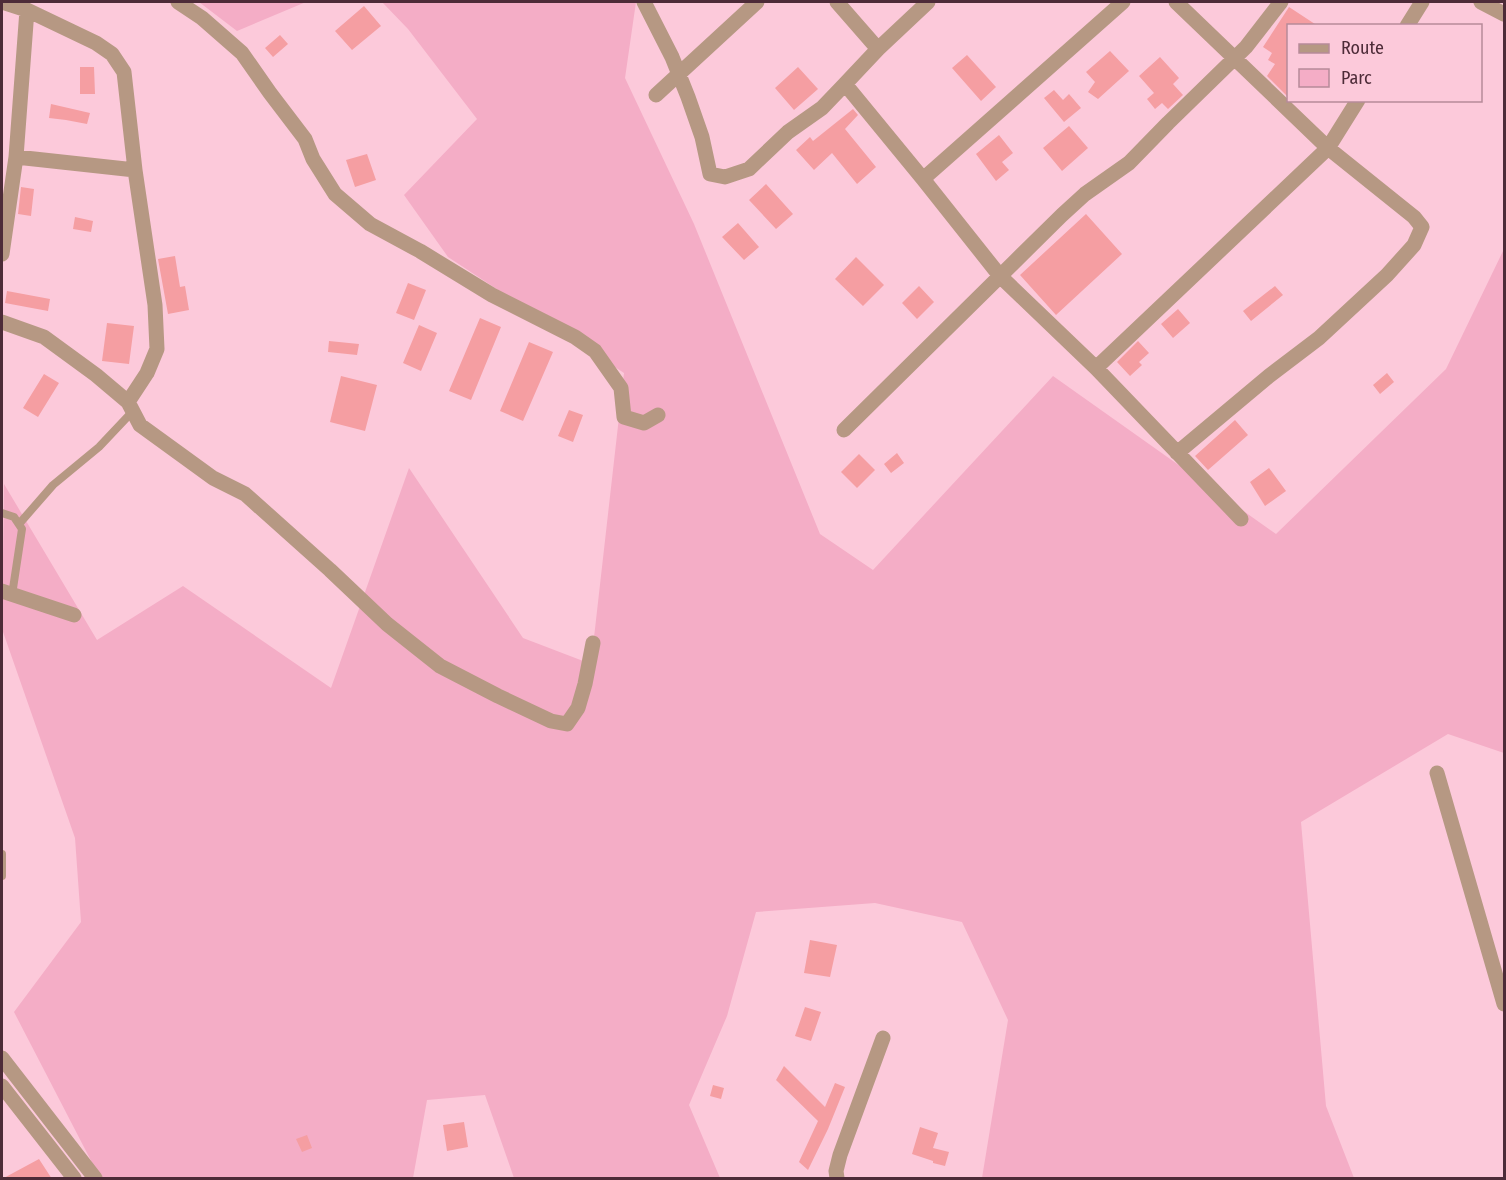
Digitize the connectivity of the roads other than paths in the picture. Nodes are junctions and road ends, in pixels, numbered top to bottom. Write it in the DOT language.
graph roads {
  1 [pos="2,2"];
  2 [pos="178,2"];
  3 [pos="644,2"];
  4 [pos="757,2"];
  5 [pos="837,2"];
  6 [pos="928,2"];
  7 [pos="1123,2"];
  8 [pos="1176,2"];
  9 [pos="1281,2"];
  10 [pos="1422,2"];
  11 [pos="1481,2"];
  12 [pos="27,10"];
  13 [pos="1504,14"];
  14 [pos="1408,24"];
  15 [pos="878,49"];
  16 [pos="1234,58"];
  17 [pos="678,74"];
  18 [pos="845,84"];
  19 [pos="656,95"];
  20 [pos="1357,102"];
  21 [pos="1328,148"];
  22 [pos="16,157"];
  23 [pos="135,170"];
  24 [pos="923,179"];
  25 [pos="2,254"];
  26 [pos="1000,276"];
  27 [pos="2,322"];
  28 [pos="1096,368"];
  29 [pos="130,407"];
  30 [pos="658,415"];
  31 [pos="844,430"];
  32 [pos="1178,453"];
  33 [pos="2,513"];
  34 [pos="1241,519"];
  35 [pos="19,524"];
  36 [pos="7,593"];
  37 [pos="74,615"];
  38 [pos="593,643"];
  39 [pos="1437,773"];
  40 [pos="2,854"];
  41 [pos="2,876"];
  42 [pos="1504,1005"];
  43 [pos="883,1038"];
  44 [pos="2,1058"];
  45 [pos="2,1086"];
  46 [pos="74,1179"];
  47 [pos="95,1179"];
  48 [pos="837,1179"];
  1 -- 12 [label="street"];
  2 -- 30 [label="street"];
  3 -- 17 [label="street"];
  4 -- 17 [label="street"];
  5 -- 15 [label="street"];
  6 -- 15 [label="street"];
  7 -- 24 [label="street"];
  8 -- 16 [label="street"];
  9 -- 16 [label="street"];
  10 -- 14 [label="street"];
  11 -- 13 [label="street"];
  12 -- 22 [label="street"];
  12 -- 23 [label="street"];
  15 -- 18 [label="street"];
  16 -- 21 [label="street"];
  16 -- 26 [label="street"];
  17 -- 18 [label="street"];
  17 -- 19 [label="street"];
  18 -- 24 [label="street"];
  20 -- 21 [label="street"];
  21 -- 28 [label="street"];
  21 -- 32 [label="street"];
  22 -- 23 [label="street"];
  22 -- 25 [label="street"];
  23 -- 29 [label="street"];
  24 -- 26 [label="street"];
  26 -- 28 [label="street"];
  26 -- 31 [label="street"];
  27 -- 29 [label="street"];
  28 -- 32 [label="street"];
  29 -- 35 [label="lane"];
  29 -- 38 [label="street"];
  32 -- 34 [label="street"];
  33 -- 35 [label="lane"];
  35 -- 36 [label="lane"];
  36 -- 37 [label="street"];
  39 -- 42 [label="street"];
  40 -- 41 [label="lane"];
  43 -- 48 [label="street"];
  44 -- 47 [label="street"];
  45 -- 46 [label="street"];
}
